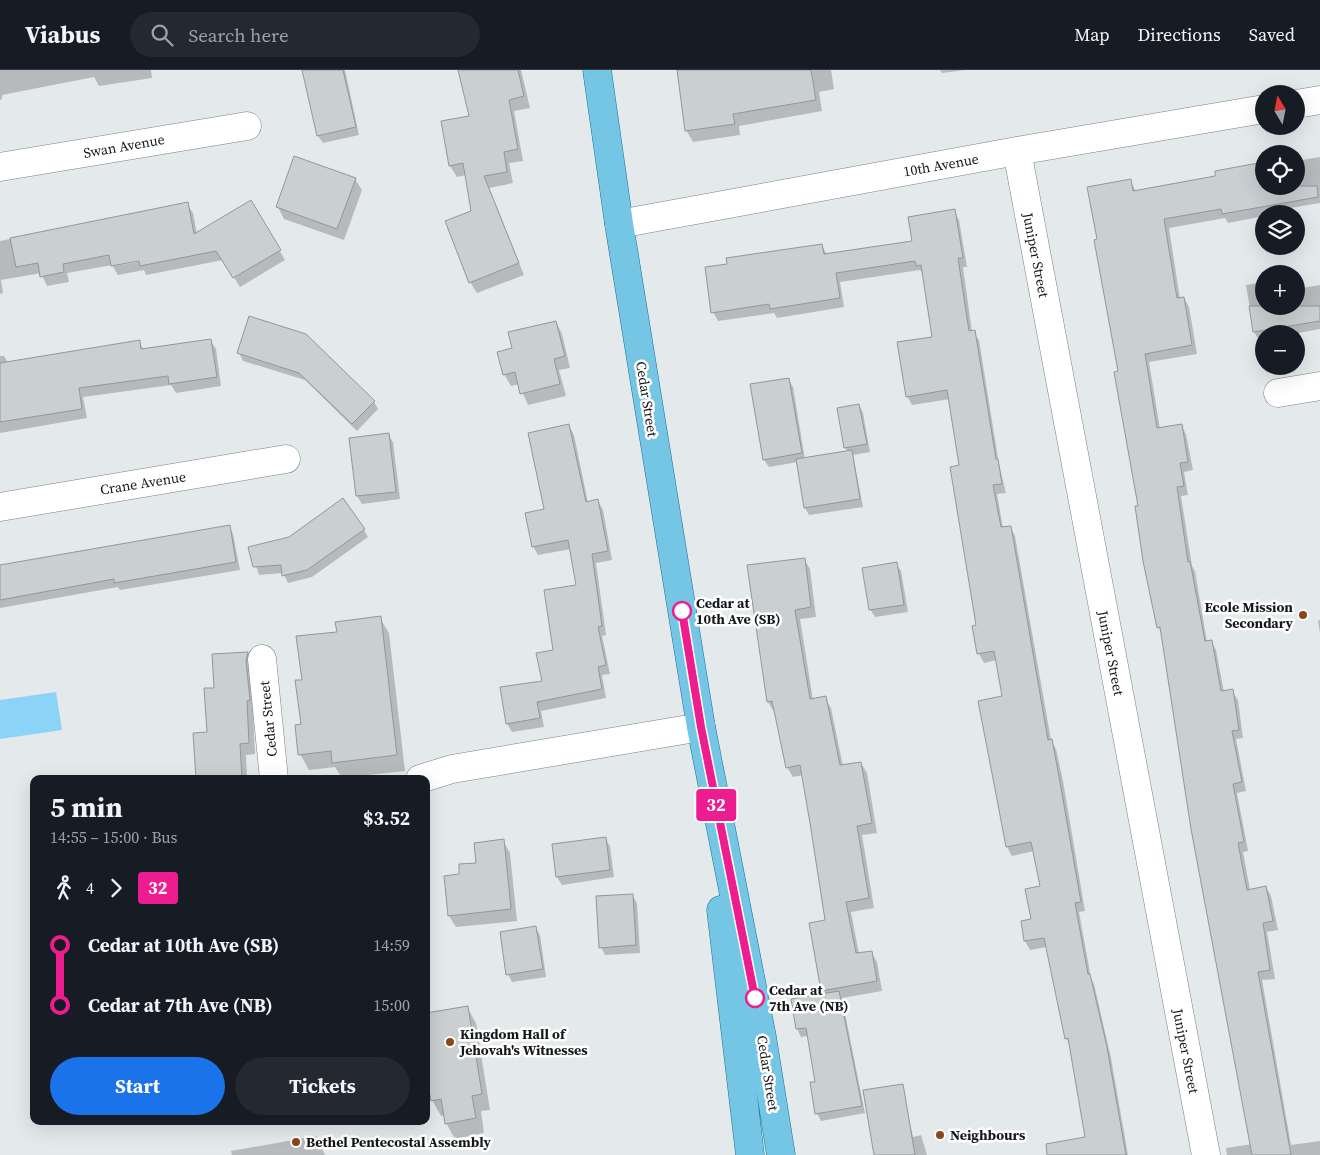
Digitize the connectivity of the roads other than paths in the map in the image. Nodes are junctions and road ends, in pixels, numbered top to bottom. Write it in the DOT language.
graph roads {
  1 [pos="598,70"];
  2 [pos="1320,100"];
  3 [pos="1305,102"];
  4 [pos="1255,111"];
  5 [pos="247,126"];
  6 [pos="1017,151"];
  7 [pos="0,168"];
  8 [pos="619,224"];
  9 [pos="1320,386"];
  10 [pos="1278,393"];
  11 [pos="286,459"];
  12 [pos="0,506"];
  13 [pos="262,659"];
  14 [pos="701,727"];
  15 [pos="274,775"];
  16 [pos="430,776"];
  17 [pos="750,1155"];
  18 [pos="781,1155"];
  19 [pos="1206,1155"];
  1 -- 8 [label="main road, Cedar Street"];
  2 -- 3 [label="street"];
  4 -- 6 [label="street, 10th Avenue"];
  5 -- 7 [label="street, Swan Avenue"];
  6 -- 8 [label="street, 10th Avenue"];
  6 -- 19 [label="street, Juniper Street"];
  8 -- 14 [label="main road, Cedar Street"];
  9 -- 10 [label="street"];
  11 -- 12 [label="street, Crane Avenue"];
  13 -- 15 [label="street, Cedar Street"];
  14 -- 16 [label="street"];
  14 -- 17 [label="main road, Cedar Street"];
  14 -- 18 [label="main road, Cedar Street"];
}
